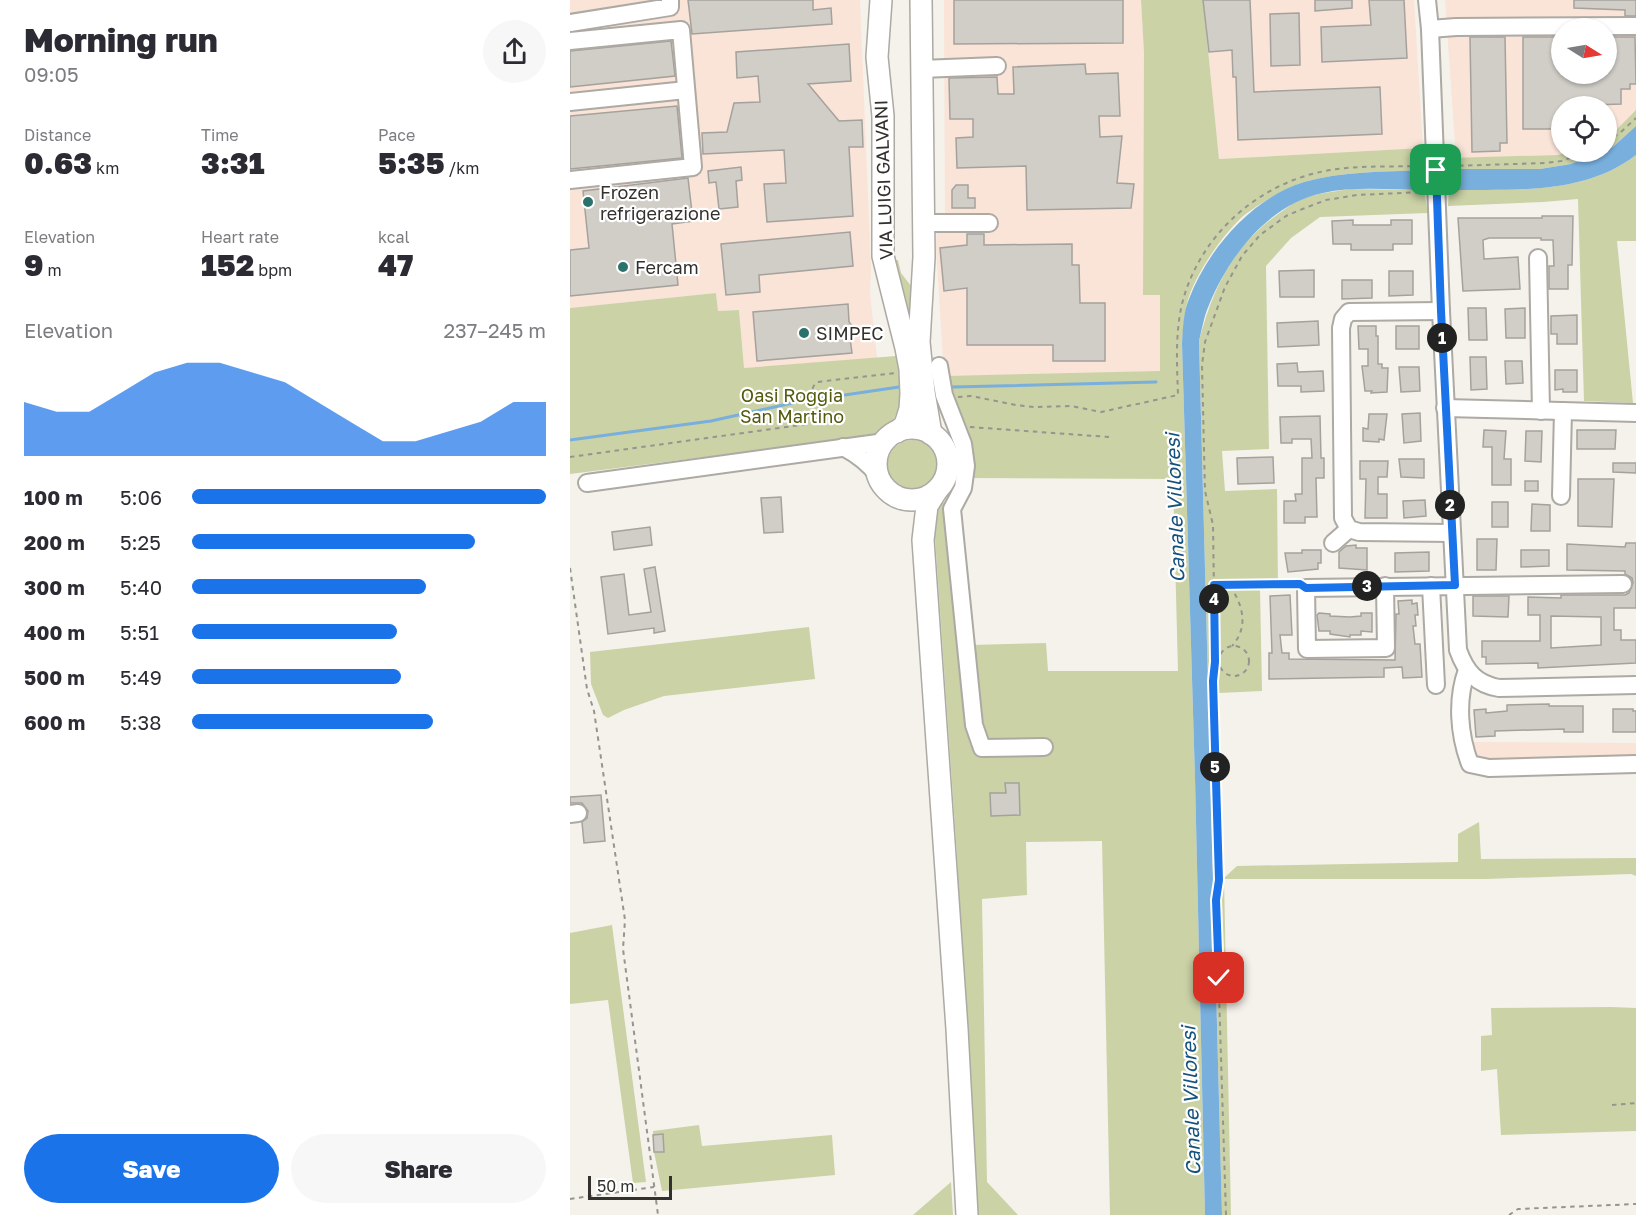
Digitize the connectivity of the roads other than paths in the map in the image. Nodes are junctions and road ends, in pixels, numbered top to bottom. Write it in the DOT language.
graph roads {
  1 [pos="670,0"];
  2 [pos="881,0"];
  3 [pos="921,0"];
  4 [pos="1427,0"];
  5 [pos="570,23"];
  6 [pos="1636,26"];
  7 [pos="1430,29"];
  8 [pos="570,41"];
  9 [pos="997,66"];
  10 [pos="921,69"];
  11 [pos="686,90"];
  12 [pos="570,102"];
  13 [pos="570,180"];
  14 [pos="924,223"];
  15 [pos="989,223"];
  16 [pos="1538,258"];
  17 [pos="1441,311"];
  18 [pos="939,366"];
  19 [pos="926,394"];
  20 [pos="1445,408"];
  21 [pos="1540,411"];
  22 [pos="1563,411"];
  23 [pos="1636,413"];
  24 [pos="931,434"];
  25 [pos="891,437"];
  26 [pos="843,447"];
  27 [pos="878,476"];
  28 [pos="587,483"];
  29 [pos="937,490"];
  30 [pos="1561,496"];
  31 [pos="897,497"];
  32 [pos="1349,530"];
  33 [pos="1452,533"];
  34 [pos="923,540"];
  35 [pos="1334,543"];
  36 [pos="1623,584"];
  37 [pos="1455,585"];
  38 [pos="1385,586"];
  39 [pos="1431,586"];
  40 [pos="1467,670"];
  41 [pos="1436,685"];
  42 [pos="1636,685"];
  43 [pos="1044,747"];
  44 [pos="1636,765"];
  45 [pos="968,1215"];
  1 -- 5 [label="street"];
  2 -- 19 [label="main road, VIA LUIGI GALVANI"];
  3 -- 10 [label="main road"];
  4 -- 7 [label="street"];
  6 -- 7 [label="street"];
  7 -- 17 [label="street"];
  8 -- 11 [label="street"];
  9 -- 10 [label="street"];
  10 -- 14 [label="main road"];
  11 -- 12 [label="street"];
  11 -- 13 [label="street"];
  14 -- 15 [label="street"];
  14 -- 19 [label="main road"];
  16 -- 21 [label="street"];
  17 -- 20 [label="street"];
  17 -- 32 [label="street"];
  18 -- 19 [label="street"];
  19 -- 24 [label="main road"];
  19 -- 25 [label="main road"];
  19 -- 43 [label="street"];
  20 -- 21 [label="street"];
  20 -- 33 [label="street"];
  21 -- 22 [label="street"];
  22 -- 23 [label="street"];
  22 -- 30 [label="street"];
  24 -- 25 [label="main road"];
  24 -- 29 [label="main road"];
  25 -- 26 [label="street"];
  25 -- 27 [label="main road"];
  26 -- 27 [label="street"];
  26 -- 28 [label="street"];
  27 -- 31 [label="main road"];
  29 -- 31 [label="main road"];
  29 -- 34 [label="main road"];
  31 -- 34 [label="main road"];
  32 -- 33 [label="street"];
  32 -- 35 [label="street"];
  33 -- 37 [label="street"];
  34 -- 45 [label="main road"];
  36 -- 37 [label="street"];
  37 -- 39 [label="street"];
  37 -- 40 [label="street"];
  38 -- 38 [label="street"];
  38 -- 39 [label="street"];
  39 -- 41 [label="street"];
  40 -- 42 [label="street"];
  40 -- 44 [label="street"];
}
